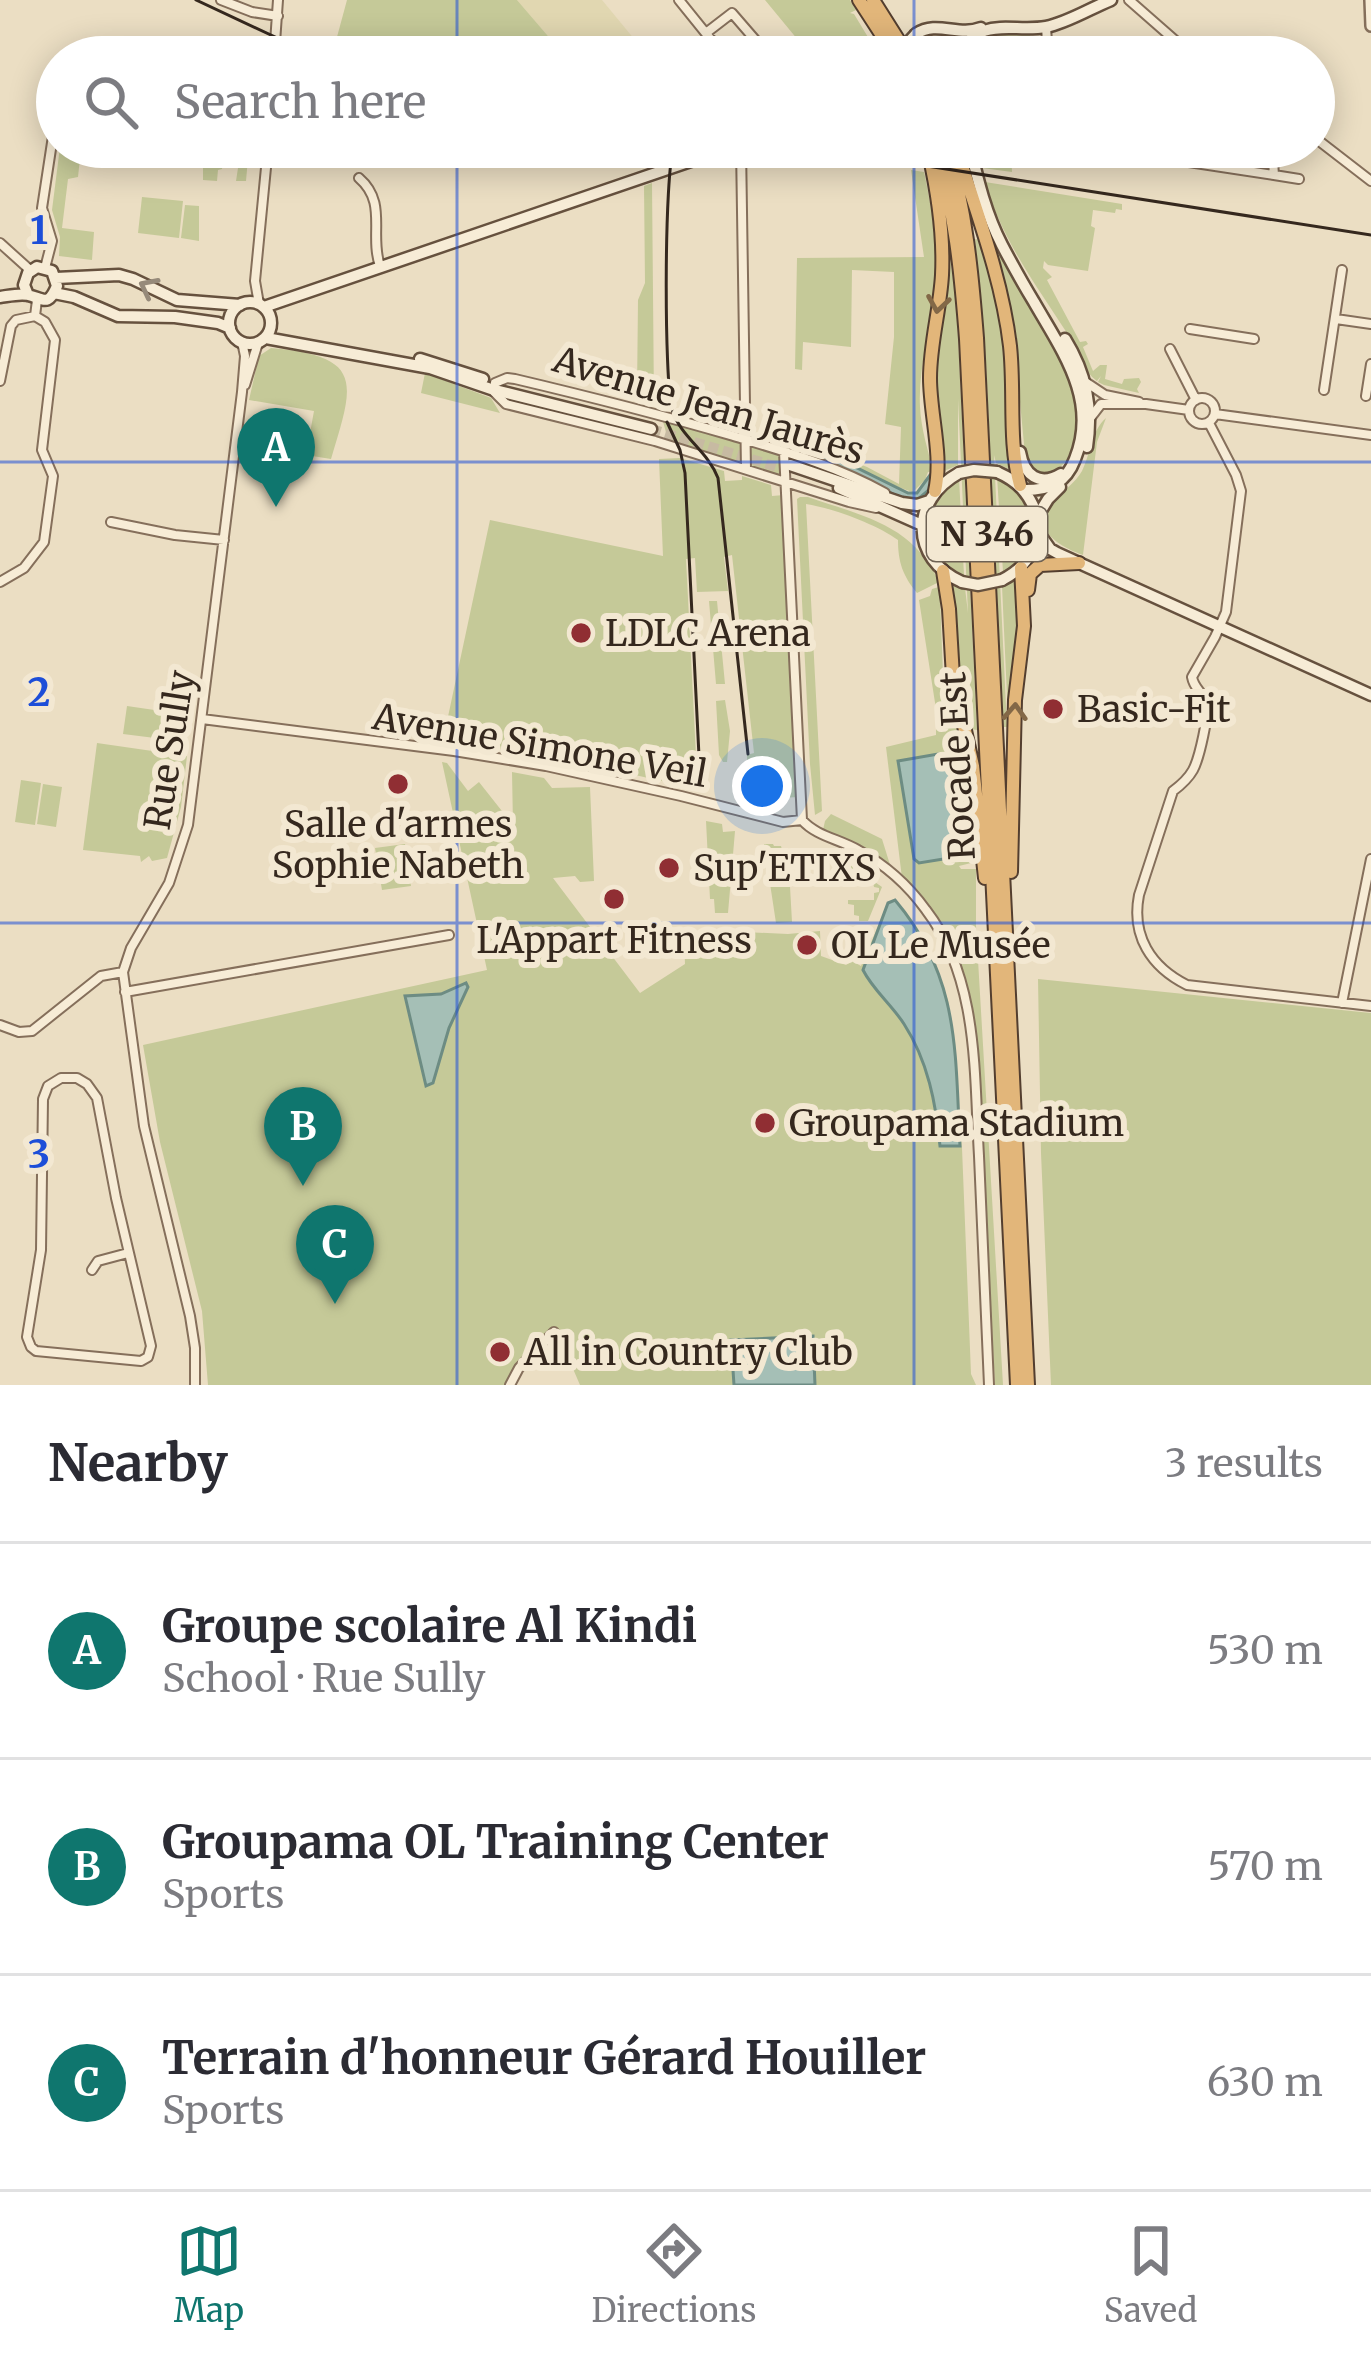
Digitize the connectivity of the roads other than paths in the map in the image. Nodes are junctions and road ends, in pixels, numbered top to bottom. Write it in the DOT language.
graph roads {
  1 [pos="220,0"];
  2 [pos="278,0"];
  3 [pos="679,0"];
  4 [pos="859,0"];
  5 [pos="873,0"];
  6 [pos="1111,0"];
  7 [pos="1130,0"];
  8 [pos="1370,0"];
  9 [pos="278,16"];
  10 [pos="1371,26"];
  11 [pos="936,27"];
  12 [pos="1042,27"];
  13 [pos="706,33"];
  14 [pos="278,36"];
  15 [pos="708,36"];
  16 [pos="752,36"];
  17 [pos="887,36"];
  18 [pos="892,36"];
  19 [pos="915,36"];
  20 [pos="951,36"];
  21 [pos="977,36"];
  22 [pos="1044,36"];
  23 [pos="1167,36"];
  24 [pos="1335,153"];
  25 [pos="49,168"];
  26 [pos="266,168"];
  27 [pos="671,168"];
  28 [pos="741,168"];
  29 [pos="934,168"];
  30 [pos="937,168"];
  31 [pos="955,168"];
  32 [pos="958,168"];
  33 [pos="976,168"];
  34 [pos="1228,168"];
  35 [pos="1274,168"];
  36 [pos="1274,175"];
  37 [pos="359,178"];
  38 [pos="1299,179"];
  39 [pos="1371,181"];
  40 [pos="0,243"];
  41 [pos="380,266"];
  42 [pos="45,268"];
  43 [pos="1342,270"];
  44 [pos="31,271"];
  45 [pos="56,278"];
  46 [pos="255,281"];
  47 [pos="30,293"];
  48 [pos="54,293"];
  49 [pos="0,294"];
  50 [pos="242,304"];
  51 [pos="35,316"];
  52 [pos="1336,319"];
  53 [pos="265,323"];
  54 [pos="1371,324"];
  55 [pos="230,328"];
  56 [pos="1190,328"];
  57 [pos="1254,339"];
  58 [pos="242,342"];
  59 [pos="1170,349"];
  60 [pos="1370,370"];
  61 [pos="0,381"];
  62 [pos="1324,390"];
  63 [pos="242,392"];
  64 [pos="1088,396"];
  65 [pos="1366,396"];
  66 [pos="1196,400"];
  67 [pos="1189,410"];
  68 [pos="1212,418"];
  69 [pos="652,426"];
  70 [pos="1014,430"];
  71 [pos="1371,436"];
  72 [pos="745,440"];
  73 [pos="784,452"];
  74 [pos="1075,459"];
  75 [pos="746,469"];
  76 [pos="789,472"];
  77 [pos="1023,488"];
  78 [pos="932,496"];
  79 [pos="898,508"];
  80 [pos="1037,517"];
  81 [pos="111,522"];
  82 [pos="922,525"];
  83 [pos="1038,532"];
  84 [pos="224,540"];
  85 [pos="1079,563"];
  86 [pos="1022,567"];
  87 [pos="943,571"];
  88 [pos="0,582"];
  89 [pos="1220,625"];
  90 [pos="1024,626"];
  91 [pos="1371,694"];
  92 [pos="202,719"];
  93 [pos="802,820"];
  94 [pos="1371,859"];
  95 [pos="994,904"];
  96 [pos="1006,924"];
  97 [pos="448,935"];
  98 [pos="123,972"];
  99 [pos="125,992"];
  100 [pos="1342,1003"];
  101 [pos="1371,1006"];
  102 [pos="0,1025"];
  103 [pos="128,1253"];
  104 [pos="92,1270"];
  105 [pos="554,1332"];
  106 [pos="195,1385"];
  107 [pos="510,1385"];
  108 [pos="989,1385"];
  109 [pos="1017,1385"];
  110 [pos="1028,1385"];
  1 -- 9 [label="street"];
  2 -- 9 [label="street"];
  3 -- 13 [label="street"];
  4 -- 17 [label="highway"];
  5 -- 18 [label="highway"];
  6 -- 12 [label="main road"];
  7 -- 23 [label="street"];
  8 -- 10 [label="street"];
  9 -- 14 [label="street"];
  11 -- 12 [label="main road"];
  11 -- 19 [label="main road, bridge"];
  11 -- 20 [label="main road"];
  12 -- 21 [label="main road"];
  12 -- 22 [label="street"];
  13 -- 15 [label="street"];
  13 -- 16 [label="street"];
  24 -- 39 [label="street"];
  25 -- 42 [label="street"];
  26 -- 46 [label="street"];
  27 -- 41 [label="main road"];
  28 -- 72 [label="street"];
  29 -- 78 [label="highway, one-way"];
  30 -- 95 [label="highway, Rocade Est / N 346"];
  31 -- 96 [label="highway, Rocade Est / N 346"];
  32 -- 70 [label="highway"];
  33 -- 64 [label="main road"];
  34 -- 36 [label="street"];
  35 -- 36 [label="street"];
  36 -- 38 [label="street"];
  37 -- 41 [label="street"];
  40 -- 44 [label="street"];
  41 -- 53 [label="main road"];
  42 -- 44 [label="main road"];
  42 -- 45 [label="main road"];
  43 -- 52 [label="street"];
  44 -- 47 [label="main road"];
  45 -- 48 [label="main road"];
  50 -- 45 [label="main road, one-way"];
  46 -- 50 [label="street"];
  46 -- 53 [label="street"];
  47 -- 48 [label="main road"];
  47 -- 49 [label="main road"];
  47 -- 51 [label="street"];
  48 -- 55 [label="main road"];
  50 -- 53 [label="main road"];
  50 -- 55 [label="main road"];
  51 -- 61 [label="street"];
  51 -- 88 [label="street"];
  52 -- 54 [label="street"];
  52 -- 62 [label="street"];
  53 -- 58 [label="main road"];
  53 -- 63 [label="street, Rue Sully"];
  53 -- 69 [label="main road, Avenue Jean Jaurès"];
  55 -- 58 [label="main road"];
  56 -- 57 [label="street"];
  58 -- 63 [label="street, Rue Sully"];
  59 -- 66 [label="street"];
  60 -- 65 [label="street"];
  63 -- 84 [label="street, Rue Sully"];
  64 -- 67 [label="street"];
  64 -- 74 [label="main road"];
  64 -- 80 [label="main road"];
  66 -- 67 [label="street"];
  66 -- 68 [label="street"];
  67 -- 68 [label="street"];
  68 -- 71 [label="street"];
  68 -- 89 [label="street"];
  69 -- 72 [label="street, Avenue Jean Jaurès"];
  69 -- 75 [label="street, Avenue Jean Jaurès"];
  70 -- 74 [label="main road"];
  70 -- 77 [label="highway"];
  72 -- 73 [label="street, Avenue Jean Jaurès"];
  72 -- 75 [label="street"];
  73 -- 76 [label="street"];
  73 -- 79 [label="street, Avenue Jean Jaurès"];
  74 -- 77 [label="main road"];
  75 -- 76 [label="street, Avenue Jean Jaurès"];
  76 -- 79 [label="main road, Avenue Jean Jaurès"];
  76 -- 93 [label="street"];
  77 -- 78 [label="main road, bridge"];
  77 -- 80 [label="main road"];
  78 -- 79 [label="main road, Avenue Jean Jaurès"];
  78 -- 82 [label="main road"];
  79 -- 82 [label="main road, Avenue Jean Jaurès"];
  80 -- 83 [label="main road"];
  81 -- 84 [label="street"];
  82 -- 87 [label="main road"];
  83 -- 85 [label="main road"];
  83 -- 86 [label="main road"];
  84 -- 92 [label="street, Rue Sully"];
  85 -- 86 [label="main road"];
  85 -- 89 [label="main road"];
  85 -- 90 [label="highway"];
  86 -- 87 [label="main road, bridge"];
  86 -- 90 [label="highway"];
  87 -- 95 [label="highway"];
  89 -- 91 [label="main road"];
  89 -- 100 [label="street"];
  96 -- 90 [label="highway, one-way"];
  92 -- 93 [label="street, Avenue Simone Veil"];
  92 -- 98 [label="street, Rue Sully"];
  93 -- 108 [label="street, Avenue Simone Veil"];
  94 -- 100 [label="street"];
  95 -- 109 [label="highway, Rocade Est / N 346"];
  96 -- 110 [label="highway, Rocade Est / N 346"];
  97 -- 99 [label="street"];
  98 -- 99 [label="street"];
  98 -- 102 [label="street"];
  99 -- 106 [label="street"];
  100 -- 101 [label="street"];
  103 -- 103 [label="street"];
  103 -- 104 [label="street"];
  105 -- 107 [label="street"];
}
